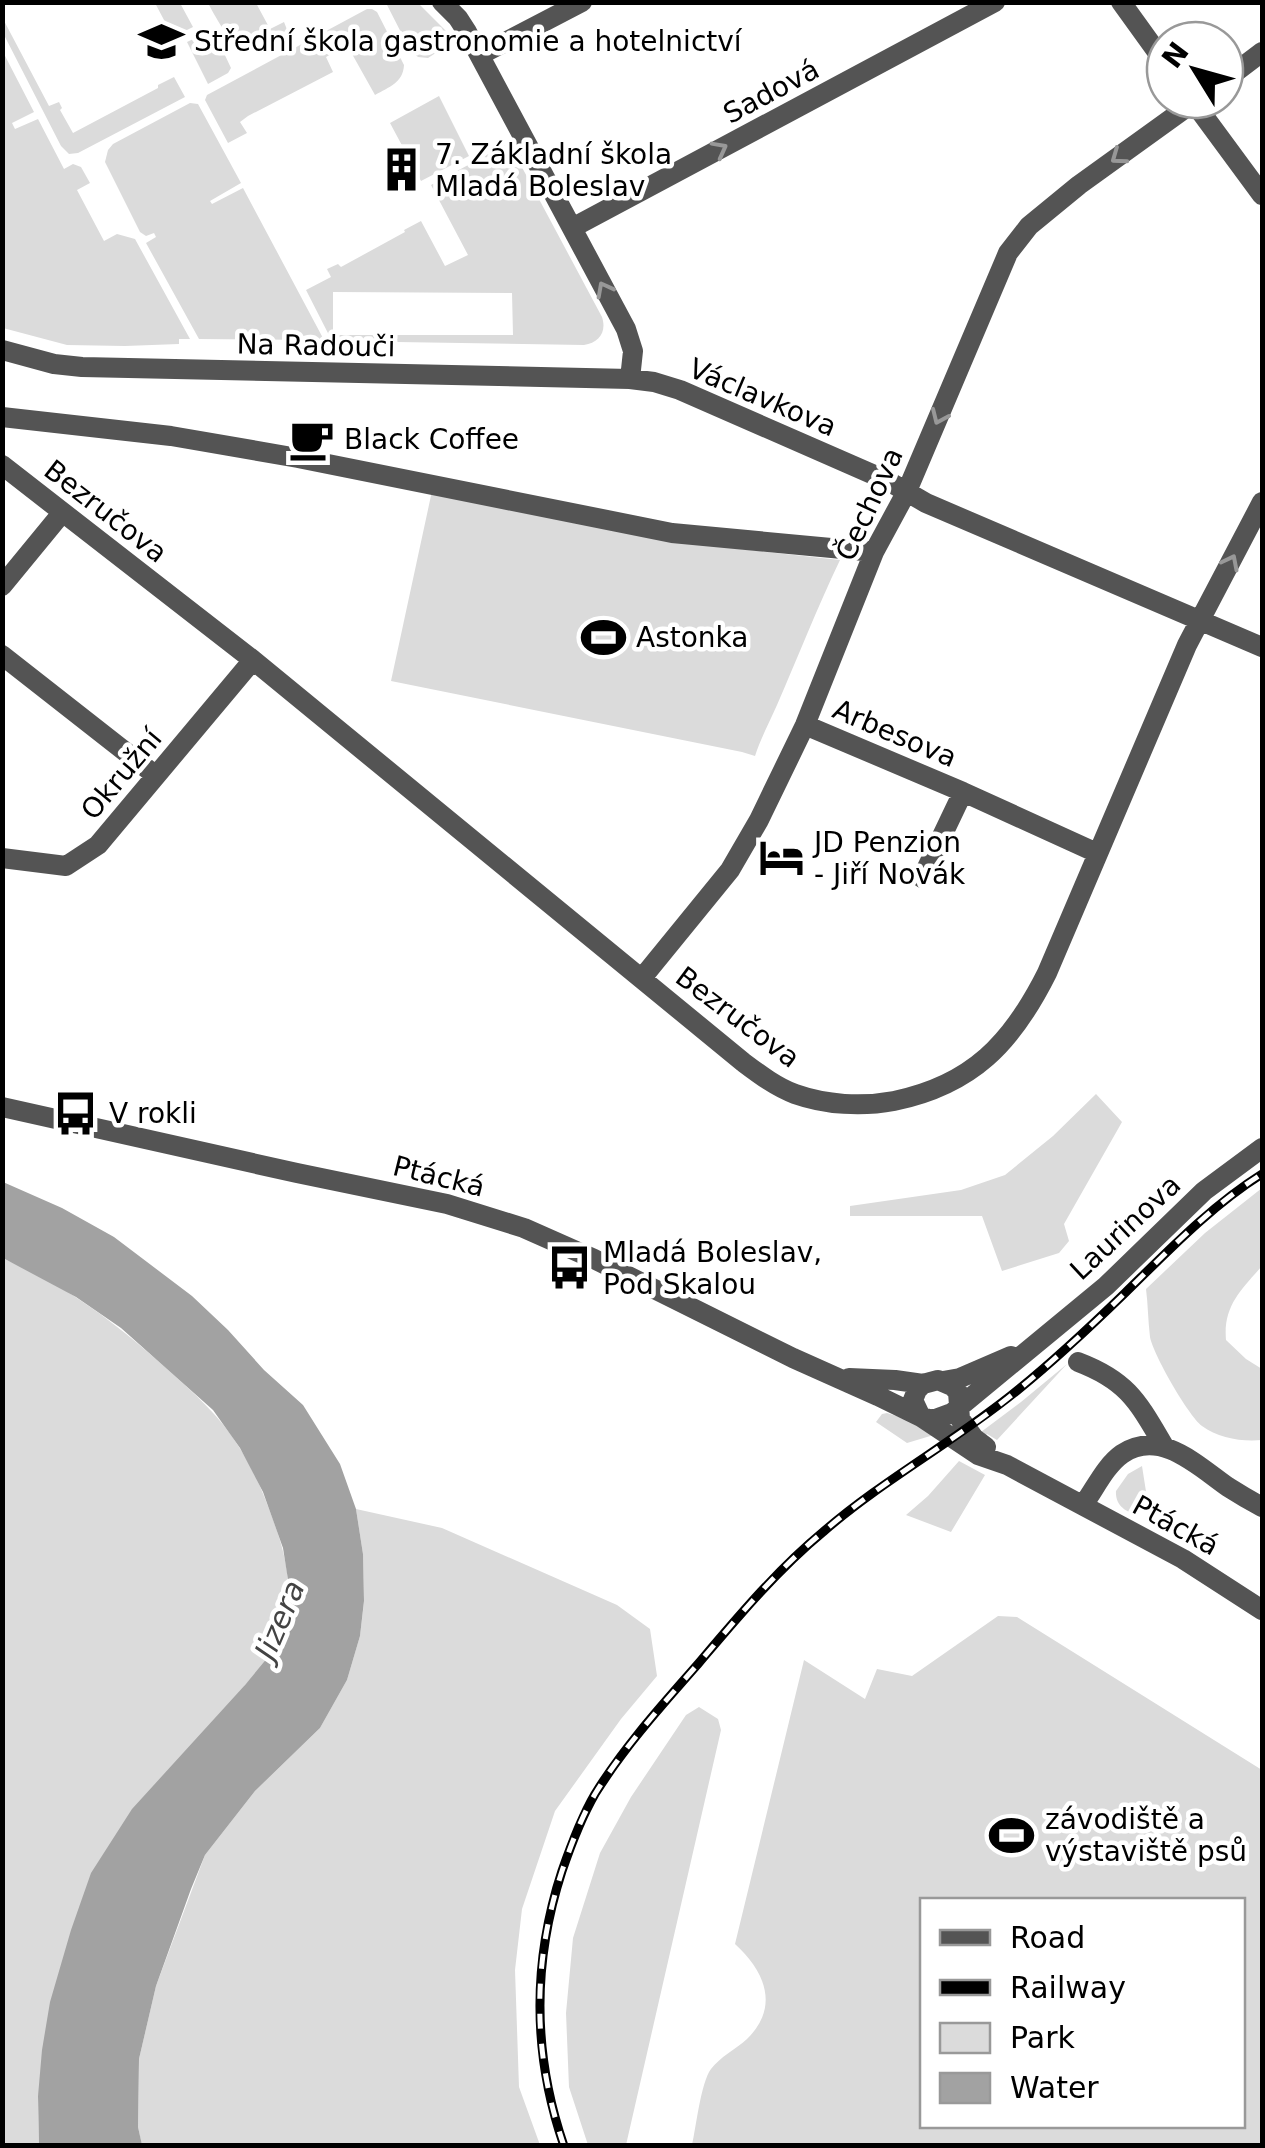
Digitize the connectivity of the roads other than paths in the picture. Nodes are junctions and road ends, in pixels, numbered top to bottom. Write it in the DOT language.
graph roads {
  1 [pos="442,2"];
  2 [pos="582,2"];
  3 [pos="995,2"];
  4 [pos="1121,2"];
  5 [pos="1145,35"];
  6 [pos="480,55"];
  7 [pos="1168,120"];
  8 [pos="1208,120"];
  9 [pos="1262,195"];
  10 [pos="572,228"];
  11 [pos="2,350"];
  12 [pos="630,379"];
  13 [pos="2,417"];
  14 [pos="2,465"];
  15 [pos="907,491"];
  16 [pos="1262,502"];
  17 [pos="62,513"];
  18 [pos="874,552"];
  19 [pos="2,586"];
  20 [pos="1200,622"];
  21 [pos="1262,647"];
  22 [pos="2,655"];
  23 [pos="253,660"];
  24 [pos="805,725"];
  25 [pos="155,775"];
  26 [pos="964,792"];
  27 [pos="1097,853"];
  28 [pos="2,858"];
  29 [pos="922,878"];
  30 [pos="642,978"];
  31 [pos="2,1106"];
  32 [pos="1262,1148"];
  33 [pos="1027,1350"];
  34 [pos="1078,1362"];
  35 [pos="836,1378"];
  36 [pos="933,1382"];
  37 [pos="958,1408"];
  38 [pos="921,1416"];
  39 [pos="1164,1446"];
  40 [pos="1007,1465"];
  41 [pos="1083,1505"];
  42 [pos="1262,1508"];
  43 [pos="1262,1610"];
  1 -- 6 [label="street"];
  2 -- 6 [label="street"];
  10 -- 3 [label="street, Sadová, one-way"];
  4 -- 5 [label="street"];
  6 -- 10 [label="street"];
  7 -- 15 [label="street, Čechova, one-way"];
  8 -- 9 [label="street"];
  12 -- 10 [label="street, one-way"];
  11 -- 12 [label="street, Na Radouči"];
  12 -- 15 [label="street, Václavkova"];
  13 -- 18 [label="street"];
  14 -- 17 [label="street, Bezručova"];
  15 -- 18 [label="street, Čechova"];
  15 -- 20 [label="street, Václavkova"];
  20 -- 16 [label="street, Bezručova, one-way"];
  17 -- 19 [label="street"];
  17 -- 23 [label="street, Bezručova"];
  18 -- 24 [label="street, Čechova"];
  20 -- 21 [label="street, Václavkova"];
  20 -- 27 [label="street, Bezručova"];
  22 -- 25 [label="street"];
  23 -- 25 [label="street, Okružní"];
  23 -- 30 [label="street, Bezručova"];
  24 -- 26 [label="street, Arbesova"];
  24 -- 30 [label="street, Čechova"];
  25 -- 28 [label="street, Okružní"];
  26 -- 27 [label="street, Arbesova"];
  26 -- 29 [label="street, Arbesova"];
  27 -- 30 [label="street, Bezručova"];
  31 -- 35 [label="street, Ptácká"];
  32 -- 33 [label="street, Laurinova"];
  33 -- 36 [label="street, Laurinova"];
  33 -- 37 [label="street, Laurinova"];
  34 -- 39 [label="street"];
  35 -- 36 [label="street, Ptácká"];
  35 -- 38 [label="street, Ptácká"];
  36 -- 37 [label="street"];
  36 -- 38 [label="street"];
  37 -- 38 [label="street"];
  37 -- 40 [label="street, Ptácká"];
  38 -- 40 [label="street, Ptácká"];
  39 -- 41 [label="street"];
  39 -- 42 [label="street"];
  40 -- 41 [label="street, Ptácká"];
  41 -- 43 [label="street, Ptácká"];
}
